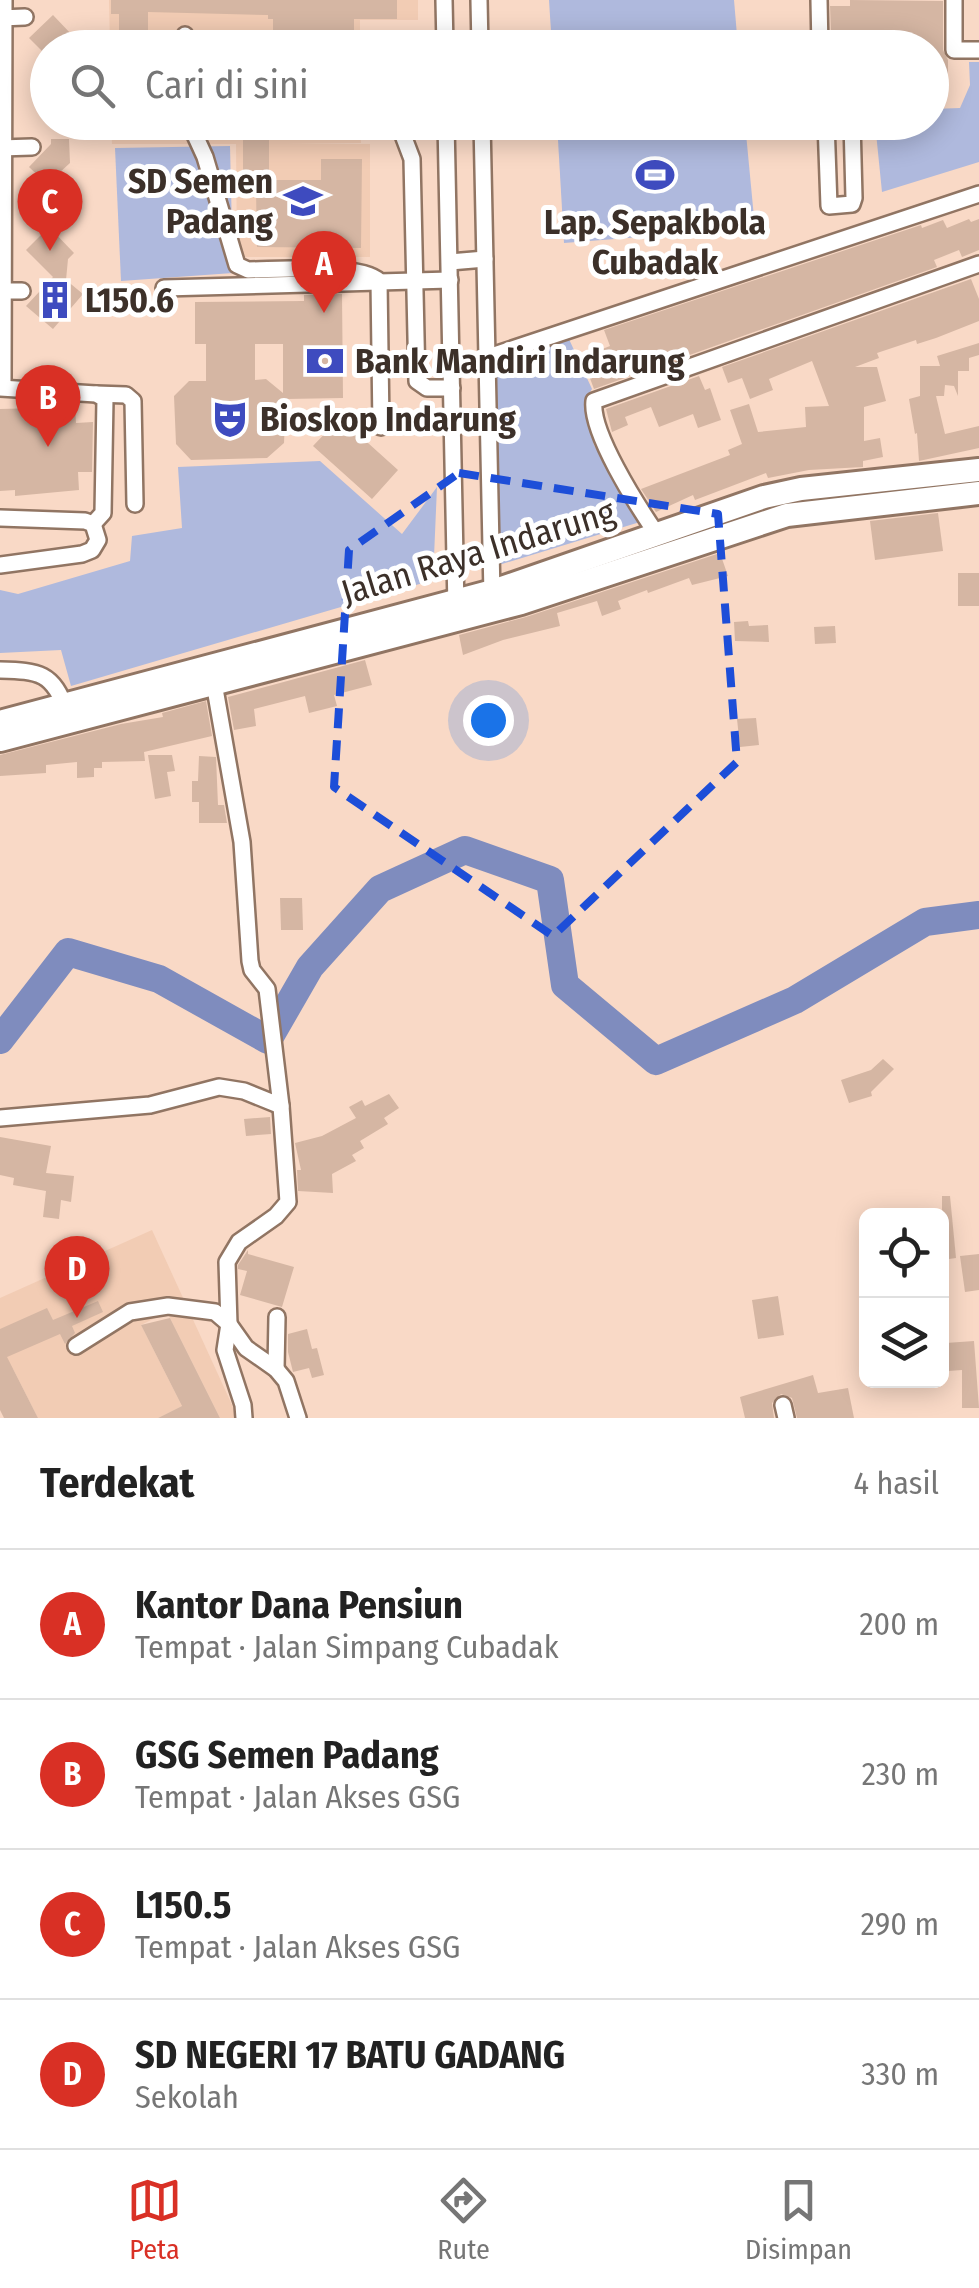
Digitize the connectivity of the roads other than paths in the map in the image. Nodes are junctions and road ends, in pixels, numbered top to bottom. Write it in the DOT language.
graph roads {
  1 [pos="4,0"];
  2 [pos="444,0"];
  3 [pos="479,0"];
  4 [pos="819,0"];
  5 [pos="954,0"];
  6 [pos="24,16"];
  7 [pos="2,18"];
  8 [pos="445,30"];
  9 [pos="480,30"];
  10 [pos="820,30"];
  11 [pos="979,50"];
  12 [pos="197,140"];
  13 [pos="405,140"];
  14 [pos="447,140"];
  15 [pos="482,140"];
  16 [pos="827,140"];
  17 [pos="852,140"];
  18 [pos="32,147"];
  19 [pos="1,148"];
  20 [pos="979,194"];
  21 [pos="485,259"];
  22 [pos="450,262"];
  23 [pos="979,264"];
  24 [pos="415,280"];
  25 [pos="450,280"];
  26 [pos="378,281"];
  27 [pos="164,288"];
  28 [pos="2,291"];
  29 [pos="22,291"];
  30 [pos="488,357"];
  31 [pos="0,388"];
  32 [pos="452,388"];
  33 [pos="96,394"];
  34 [pos="381,426"];
  35 [pos="978,482"];
  36 [pos="135,504"];
  37 [pos="0,518"];
  38 [pos="93,524"];
  39 [pos="656,533"];
  40 [pos="0,564"];
  41 [pos="493,591"];
  42 [pos="456,610"];
  43 [pos="485,613"];
  44 [pos="0,670"];
  45 [pos="214,683"];
  46 [pos="68,713"];
  47 [pos="0,722"];
  48 [pos="0,740"];
  49 [pos="281,1106"];
  50 [pos="0,1118"];
  51 [pos="278,1316"];
  52 [pos="230,1324"];
  53 [pos="76,1346"];
  54 [pos="276,1368"];
  55 [pos="244,1418"];
  56 [pos="298,1418"];
  1 -- 7 [label="street"];
  2 -- 8 [label="street"];
  3 -- 9 [label="street"];
  4 -- 10 [label="street"];
  5 -- 11 [label="street"];
  6 -- 7 [label="street"];
  7 -- 19 [label="street"];
  12 -- 26 [label="street"];
  13 -- 24 [label="street"];
  14 -- 22 [label="street"];
  15 -- 21 [label="street"];
  16 -- 17 [label="street"];
  18 -- 19 [label="street"];
  19 -- 28 [label="street"];
  20 -- 30 [label="street"];
  21 -- 22 [label="street"];
  21 -- 30 [label="street"];
  22 -- 25 [label="street"];
  23 -- 39 [label="street"];
  24 -- 25 [label="street"];
  24 -- 26 [label="street"];
  24 -- 32 [label="street"];
  25 -- 32 [label="street"];
  26 -- 27 [label="street"];
  26 -- 34 [label="street"];
  28 -- 29 [label="street"];
  28 -- 31 [label="street"];
  30 -- 41 [label="street"];
  31 -- 33 [label="street"];
  32 -- 42 [label="street"];
  33 -- 36 [label="street"];
  33 -- 38 [label="street"];
  35 -- 39 [label="highway, Jalan Raya Indarung"];
  35 -- 43 [label="highway, Jalan Raya Indarung"];
  37 -- 38 [label="street"];
  38 -- 40 [label="street"];
  39 -- 41 [label="highway, Jalan Raya Indarung"];
  41 -- 42 [label="highway, Jalan Raya Indarung"];
  41 -- 43 [label="street"];
  42 -- 43 [label="highway, Jalan Raya Indarung"];
  42 -- 45 [label="highway, Jalan Raya Indarung"];
  42 -- 46 [label="highway, Jalan Raya Indarung"];
  44 -- 46 [label="street"];
  45 -- 46 [label="highway, Jalan Raya Indarung"];
  45 -- 49 [label="street"];
  46 -- 47 [label="highway, Jalan Raya Indarung"];
  46 -- 48 [label="highway, Jalan Raya Indarung"];
  49 -- 50 [label="street"];
  49 -- 52 [label="street"];
  51 -- 54 [label="street"];
  52 -- 53 [label="street"];
  52 -- 54 [label="street"];
  52 -- 55 [label="street"];
  54 -- 56 [label="street"];
}
